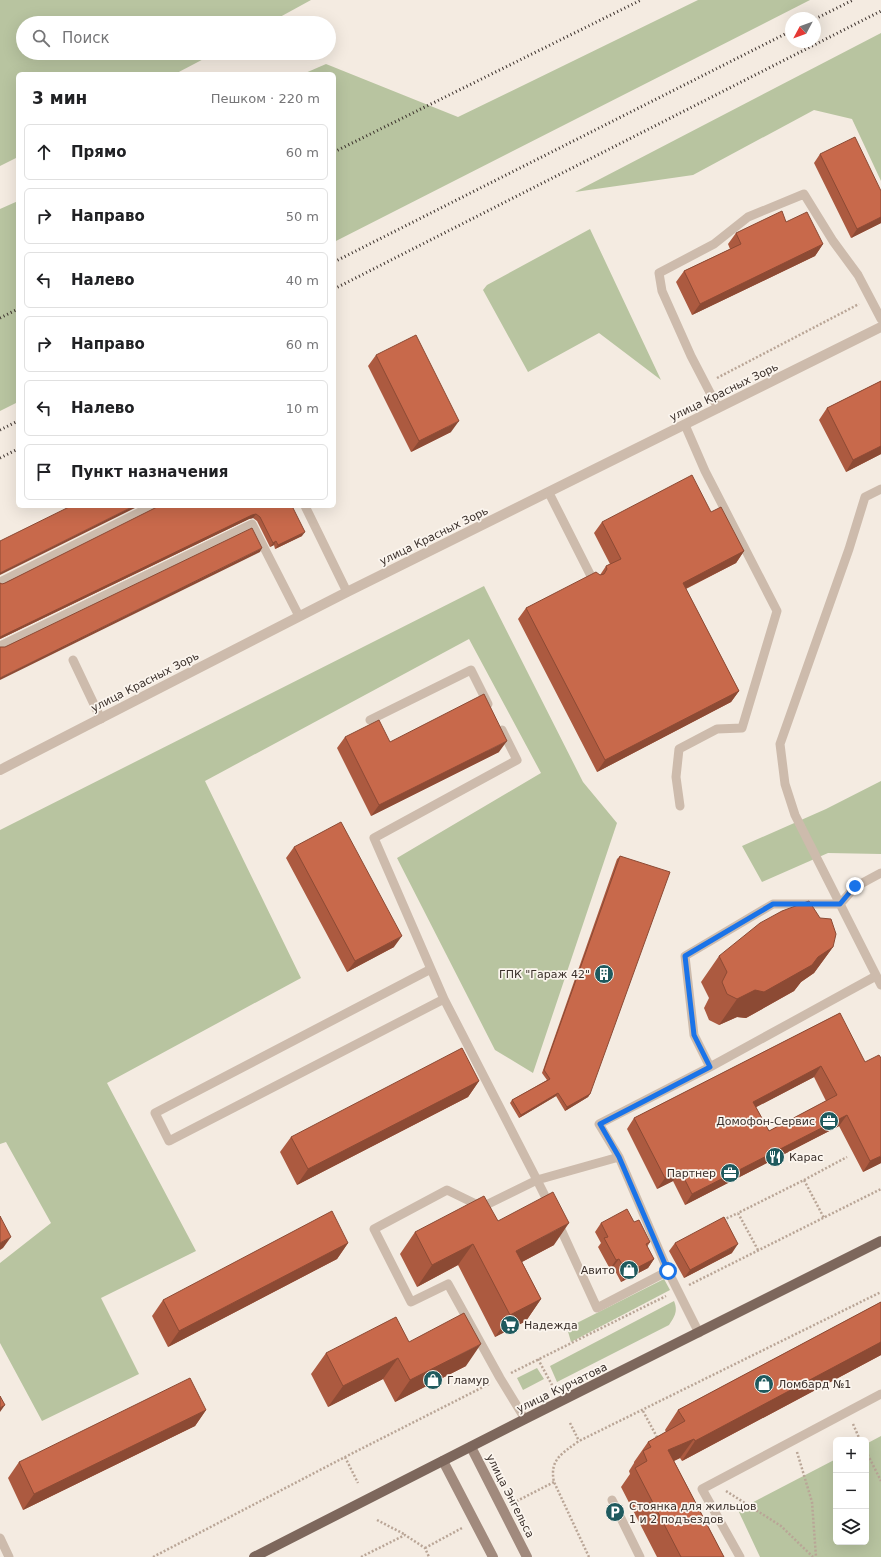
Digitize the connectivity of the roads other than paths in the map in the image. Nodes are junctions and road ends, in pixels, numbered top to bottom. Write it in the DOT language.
graph roads {
  1 [pos="881,319"];
  2 [pos="881,327"];
  3 [pos="718,408"];
  4 [pos="685,425"];
  5 [pos="881,489"];
  6 [pos="549,493"];
  7 [pos="148,508"];
  8 [pos="306,508"];
  9 [pos="593,580"];
  10 [pos="0,582"];
  11 [pos="347,592"];
  12 [pos="299,616"];
  13 [pos="0,646"];
  14 [pos="73,660"];
  15 [pos="101,719"];
  16 [pos="370,720"];
  17 [pos="0,770"];
  18 [pos="680,806"];
  19 [pos="881,873"];
  20 [pos="840,904"];
  21 [pos="430,969"];
  22 [pos="876,976"];
  23 [pos="881,985"];
  24 [pos="444,999"];
  25 [pos="710,1067"];
  26 [pos="619,1157"];
  27 [pos="537,1180"];
  28 [pos="881,1241"];
  29 [pos="668,1271"];
  30 [pos="699,1333"];
  31 [pos="881,1394"];
  32 [pos="525,1419"];
  33 [pos="471,1446"];
  34 [pos="442,1461"];
  35 [pos="612,1500"];
  36 [pos="0,1538"];
  37 [pos="9,1557"];
  38 [pos="254,1557"];
  39 [pos="493,1557"];
  40 [pos="527,1557"];
  41 [pos="640,1557"];
  42 [pos="740,1557"];
  1 -- 3 [label="lane"];
  2 -- 3 [label="street, улица Красных Зорь"];
  3 -- 4 [label="street, улица Красных Зорь"];
  4 -- 6 [label="street, улица Красных Зорь"];
  4 -- 18 [label="lane"];
  5 -- 20 [label="lane"];
  6 -- 9 [label="lane"];
  6 -- 11 [label="street, улица Красных Зорь"];
  7 -- 10 [label="lane"];
  8 -- 11 [label="lane"];
  11 -- 12 [label="street, улица Красных Зорь"];
  12 -- 13 [label="lane"];
  12 -- 15 [label="street, улица Красных Зорь"];
  14 -- 15 [label="lane"];
  15 -- 17 [label="street, улица Красных Зорь"];
  16 -- 21 [label="lane"];
  19 -- 20 [label="lane"];
  20 -- 22 [label="lane"];
  20 -- 25 [label="lane"];
  21 -- 24 [label="lane"];
  21 -- 24 [label="lane"];
  22 -- 23 [label="lane"];
  22 -- 25 [label="lane"];
  24 -- 27 [label="lane"];
  25 -- 26 [label="lane"];
  26 -- 27 [label="lane"];
  26 -- 29 [label="lane"];
  27 -- 29 [label="lane"];
  27 -- 32 [label="lane"];
  28 -- 30 [label="main road, улица Курчатова"];
  29 -- 30 [label="lane"];
  30 -- 32 [label="main road, улица Курчатова"];
  31 -- 42 [label="lane"];
  32 -- 33 [label="main road, улица Курчатова"];
  33 -- 34 [label="main road, улица Курчатова"];
  33 -- 40 [label="main road, улица Энгельса"];
  34 -- 38 [label="main road, улица Курчатова"];
  34 -- 39 [label="main road"];
  35 -- 41 [label="lane"];
  36 -- 37 [label="lane"];
}
